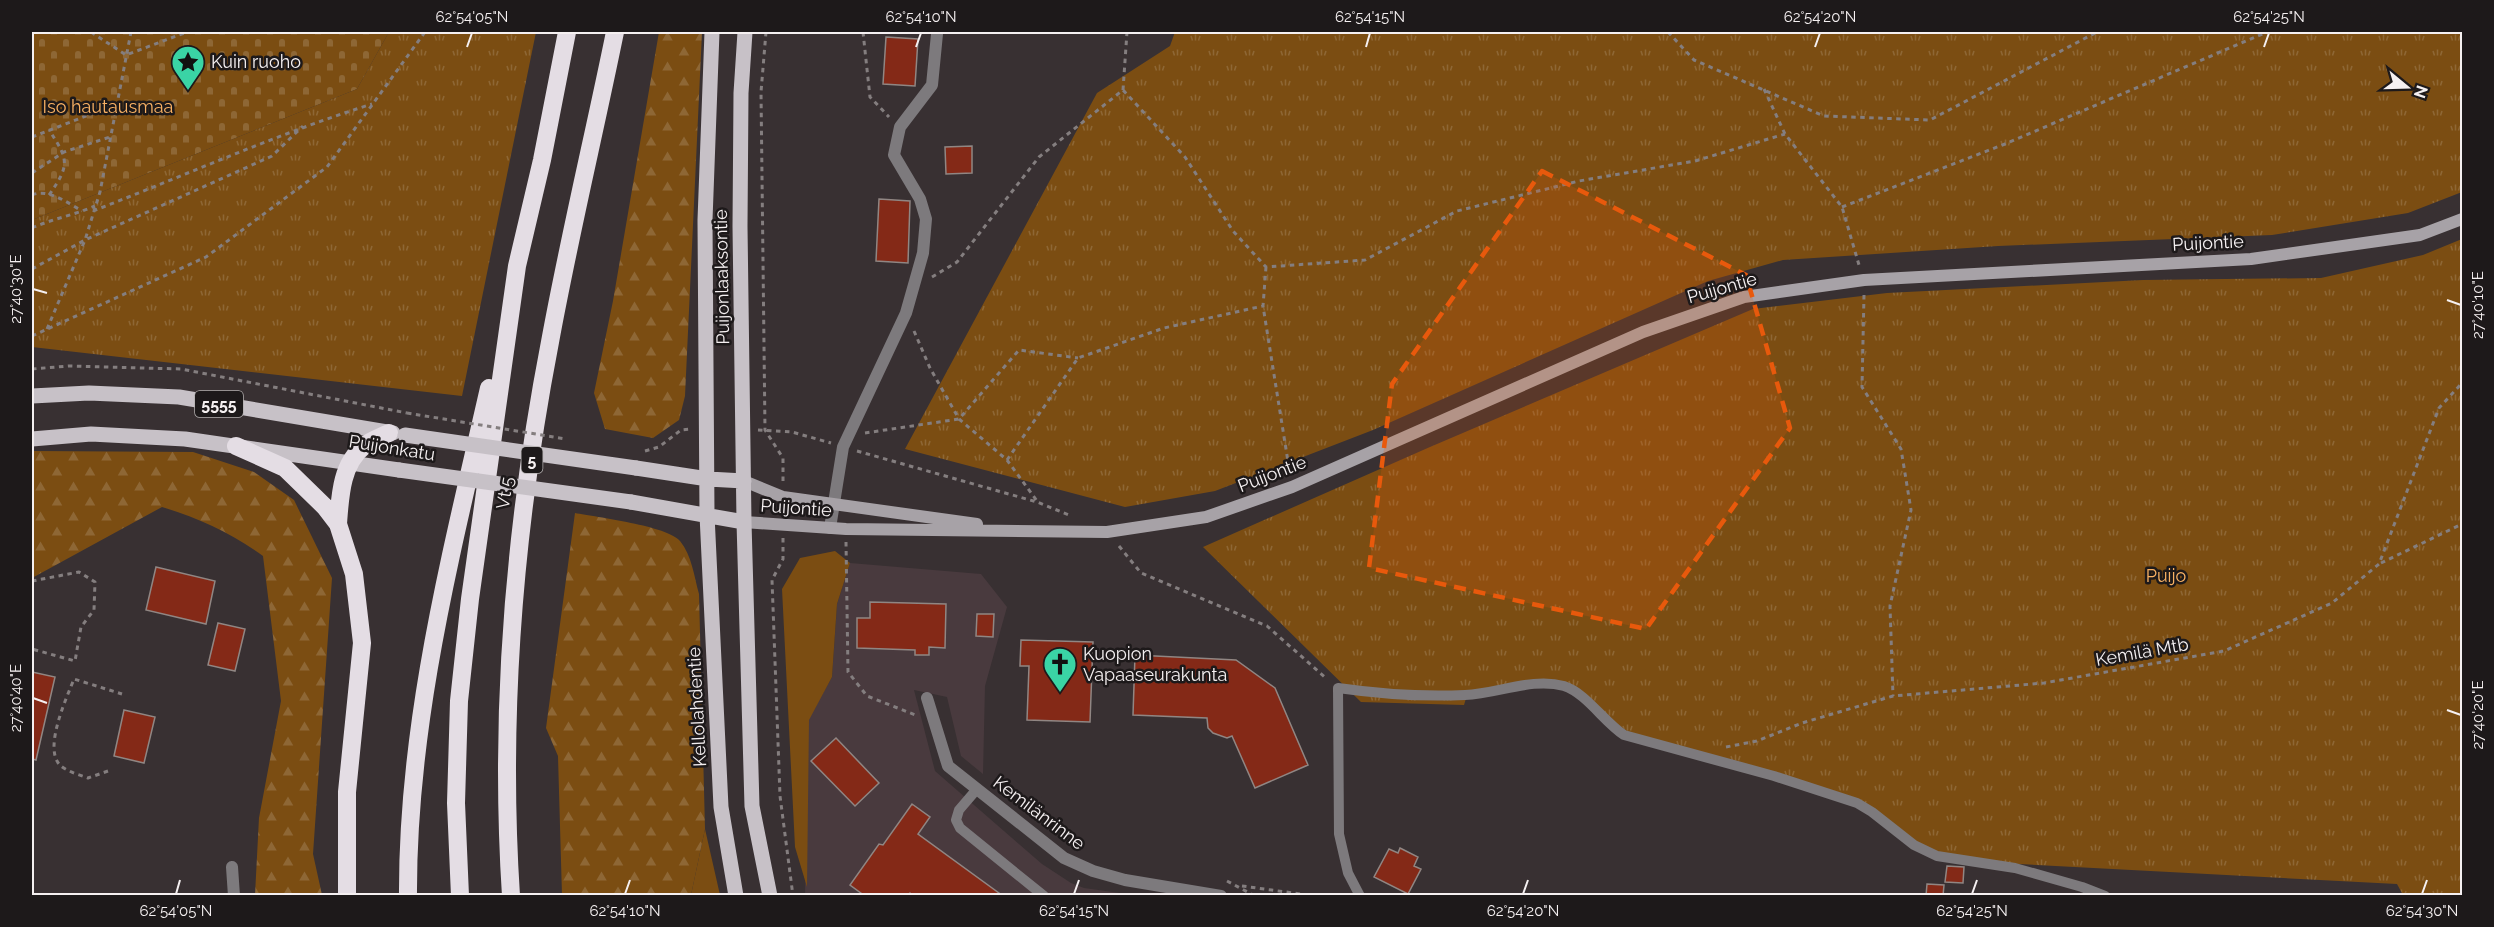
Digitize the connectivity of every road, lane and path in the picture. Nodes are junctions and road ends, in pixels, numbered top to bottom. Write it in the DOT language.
graph roads {
  1 [pos="91,32"];
  2 [pos="131,32"];
  3 [pos="187,32"];
  4 [pos="425,32"];
  5 [pos="567,32"];
  6 [pos="615,32"];
  7 [pos="712,32"];
  8 [pos="745,32"];
  9 [pos="766,32"];
  10 [pos="863,32"];
  11 [pos="1127,32"];
  12 [pos="1668,32"];
  13 [pos="2097,32"];
  14 [pos="2267,32"];
  15 [pos="937,34"];
  16 [pos="126,55"];
  17 [pos="1764,89"];
  18 [pos="1123,90"];
  19 [pos="374,103"];
  20 [pos="117,104"];
  21 [pos="303,126"];
  22 [pos="900,127"];
  23 [pos="49,130"];
  24 [pos="1785,134"];
  25 [pos="32,137"];
  26 [pos="110,137"];
  27 [pos="64,152"];
  28 [pos="32,173"];
  29 [pos="32,195"];
  30 [pos="49,195"];
  31 [pos="95,206"];
  32 [pos="1842,207"];
  33 [pos="82,211"];
  34 [pos="93,211"];
  35 [pos="2463,219"];
  36 [pos="32,228"];
  37 [pos="85,240"];
  38 [pos="517,266"];
  39 [pos="1266,267"];
  40 [pos="32,269"];
  41 [pos="1864,280"];
  42 [pos="915,288"];
  43 [pos="1263,306"];
  44 [pos="906,313"];
  45 [pos="47,329"];
  46 [pos="32,336"];
  47 [pos="1078,358"];
  48 [pos="32,369"];
  49 [pos="2463,383"];
  50 [pos="32,396"];
  51 [pos="959,418"];
  52 [pos="689,429"];
  53 [pos="754,429"];
  54 [pos="765,430"];
  55 [pos="397,434"];
  56 [pos="849,435"];
  57 [pos="32,438"];
  58 [pos="571,440"];
  59 [pos="236,446"];
  60 [pos="843,447"];
  61 [pos="642,452"];
  62 [pos="1007,460"];
  63 [pos="351,462"];
  64 [pos="783,477"];
  65 [pos="708,478"];
  66 [pos="744,481"];
  67 [pos="1292,487"];
  68 [pos="1037,502"];
  69 [pos="834,504"];
  70 [pos="707,515"];
  71 [pos="1077,519"];
  72 [pos="744,522"];
  73 [pos="338,524"];
  74 [pos="2463,524"];
  75 [pos="830,528"];
  76 [pos="846,529"];
  77 [pos="1026,531"];
  78 [pos="1107,532"];
  79 [pos="783,543"];
  80 [pos="2379,564"];
  81 [pos="32,581"];
  82 [pos="32,649"];
  83 [pos="1338,688"];
  84 [pos="122,694"];
  85 [pos="1893,696"];
  86 [pos="927,698"];
  87 [pos="934,722"];
  88 [pos="1725,747"];
  89 [pos="108,771"];
  90 [pos="977,789"];
  91 [pos="232,867"];
  92 [pos="1220,879"];
  93 [pos="1240,886"];
  94 [pos="234,896"];
  95 [pos="347,896"];
  96 [pos="408,896"];
  97 [pos="460,896"];
  98 [pos="511,896"];
  99 [pos="736,896"];
  100 [pos="770,896"];
  101 [pos="793,896"];
  102 [pos="1044,896"];
  103 [pos="1221,896"];
  104 [pos="1255,896"];
  105 [pos="1315,896"];
  106 [pos="1360,896"];
  107 [pos="2105,896"];
  1 -- 16 [label="path"];
  2 -- 16 [label="path"];
  3 -- 16 [label="path"];
  4 -- 19 [label="path"];
  5 -- 38 [label="highway, Vt 5"];
  6 -- 98 [label="highway, Vt 5 / 5"];
  7 -- 65 [label="main road, Puijonlaaksontie"];
  8 -- 66 [label="main road, Puijonlaaksontie"];
  9 -- 54 [label="path"];
  10 -- 22 [label="path"];
  11 -- 18 [label="path"];
  12 -- 17 [label="path"];
  13 -- 17 [label="path"];
  14 -- 32 [label="path"];
  15 -- 22 [label="street"];
  16 -- 20 [label="path"];
  17 -- 24 [label="path"];
  18 -- 39 [label="path"];
  18 -- 42 [label="path"];
  19 -- 21 [label="path"];
  19 -- 45 [label="path"];
  20 -- 23 [label="path"];
  20 -- 26 [label="path"];
  21 -- 34 [label="path"];
  21 -- 37 [label="path"];
  22 -- 42 [label="street"];
  23 -- 25 [label="path"];
  23 -- 27 [label="path"];
  24 -- 32 [label="path"];
  24 -- 39 [label="path"];
  26 -- 27 [label="path"];
  26 -- 31 [label="path"];
  27 -- 28 [label="path"];
  27 -- 30 [label="path"];
  29 -- 30 [label="path"];
  30 -- 33 [label="path"];
  31 -- 33 [label="path"];
  31 -- 34 [label="path"];
  32 -- 41 [label="path"];
  33 -- 36 [label="path"];
  34 -- 37 [label="path"];
  35 -- 41 [label="street, Puijontie / 5555"];
  37 -- 40 [label="path"];
  37 -- 45 [label="path"];
  38 -- 96 [label="highway"];
  38 -- 97 [label="highway, Vt 5"];
  39 -- 43 [label="path"];
  41 -- 67 [label="street, Puijontie / 5555"];
  41 -- 85 [label="path"];
  42 -- 44 [label="street"];
  43 -- 47 [label="path"];
  43 -- 67 [label="path"];
  44 -- 51 [label="path"];
  44 -- 56 [label="street"];
  45 -- 46 [label="path"];
  47 -- 51 [label="path"];
  47 -- 62 [label="path"];
  48 -- 58 [label="path, bridge"];
  49 -- 80 [label="path, Kemilä Mtb"];
  50 -- 55 [label="main road, Puijonkatu / 5555"];
  51 -- 56 [label="path"];
  51 -- 62 [label="path"];
  52 -- 61 [label="path"];
  53 -- 54 [label="path"];
  54 -- 60 [label="path"];
  54 -- 64 [label="path"];
  55 -- 63 [label="highway"];
  55 -- 65 [label="main road, Puijonkatu / 5555, bridge"];
  56 -- 60 [label="street"];
  57 -- 59 [label="main road, Puijonkatu / 5555"];
  59 -- 63 [label="main road, Puijonkatu / 5555"];
  59 -- 73 [label="highway"];
  60 -- 68 [label="path"];
  60 -- 69 [label="street"];
  62 -- 68 [label="path"];
  63 -- 70 [label="main road, Puijonkatu / 5555, bridge"];
  63 -- 73 [label="highway"];
  65 -- 66 [label="main road, Puijonkatu / 5555"];
  65 -- 70 [label="main road, Puijonlaaksontie"];
  66 -- 69 [label="street, Puijontie / 5555"];
  66 -- 72 [label="main road, Puijonlaaksontie"];
  67 -- 78 [label="street, Puijontie / 5555"];
  68 -- 71 [label="path"];
  69 -- 75 [label="street"];
  69 -- 77 [label="street, Puijontie / 5555"];
  70 -- 72 [label="main road, Puijonkatu / 5555"];
  70 -- 99 [label="main road, Kellolahdentie"];
  72 -- 75 [label="street, Puijontie / 5555"];
  72 -- 100 [label="main road"];
  73 -- 95 [label="highway"];
  74 -- 80 [label="path"];
  75 -- 76 [label="street, Puijontie / 5555"];
  76 -- 77 [label="street, Puijontie / 5555"];
  76 -- 87 [label="path"];
  77 -- 78 [label="street, Puijontie / 5555"];
  78 -- 83 [label="path"];
  79 -- 101 [label="path"];
  80 -- 85 [label="path, Kemilä Mtb"];
  81 -- 82 [label="path"];
  83 -- 106 [label="lane"];
  83 -- 107 [label="lane"];
  84 -- 89 [label="path"];
  85 -- 88 [label="path, Kemilä Mtb"];
  86 -- 87 [label="street, Kemilänrinne"];
  87 -- 90 [label="street, Kemilänrinne"];
  90 -- 102 [label="lane"];
  90 -- 103 [label="street, Kemilänrinne"];
  91 -- 94 [label="street"];
  92 -- 93 [label="path"];
  93 -- 104 [label="path"];
  93 -- 105 [label="path"];
}
